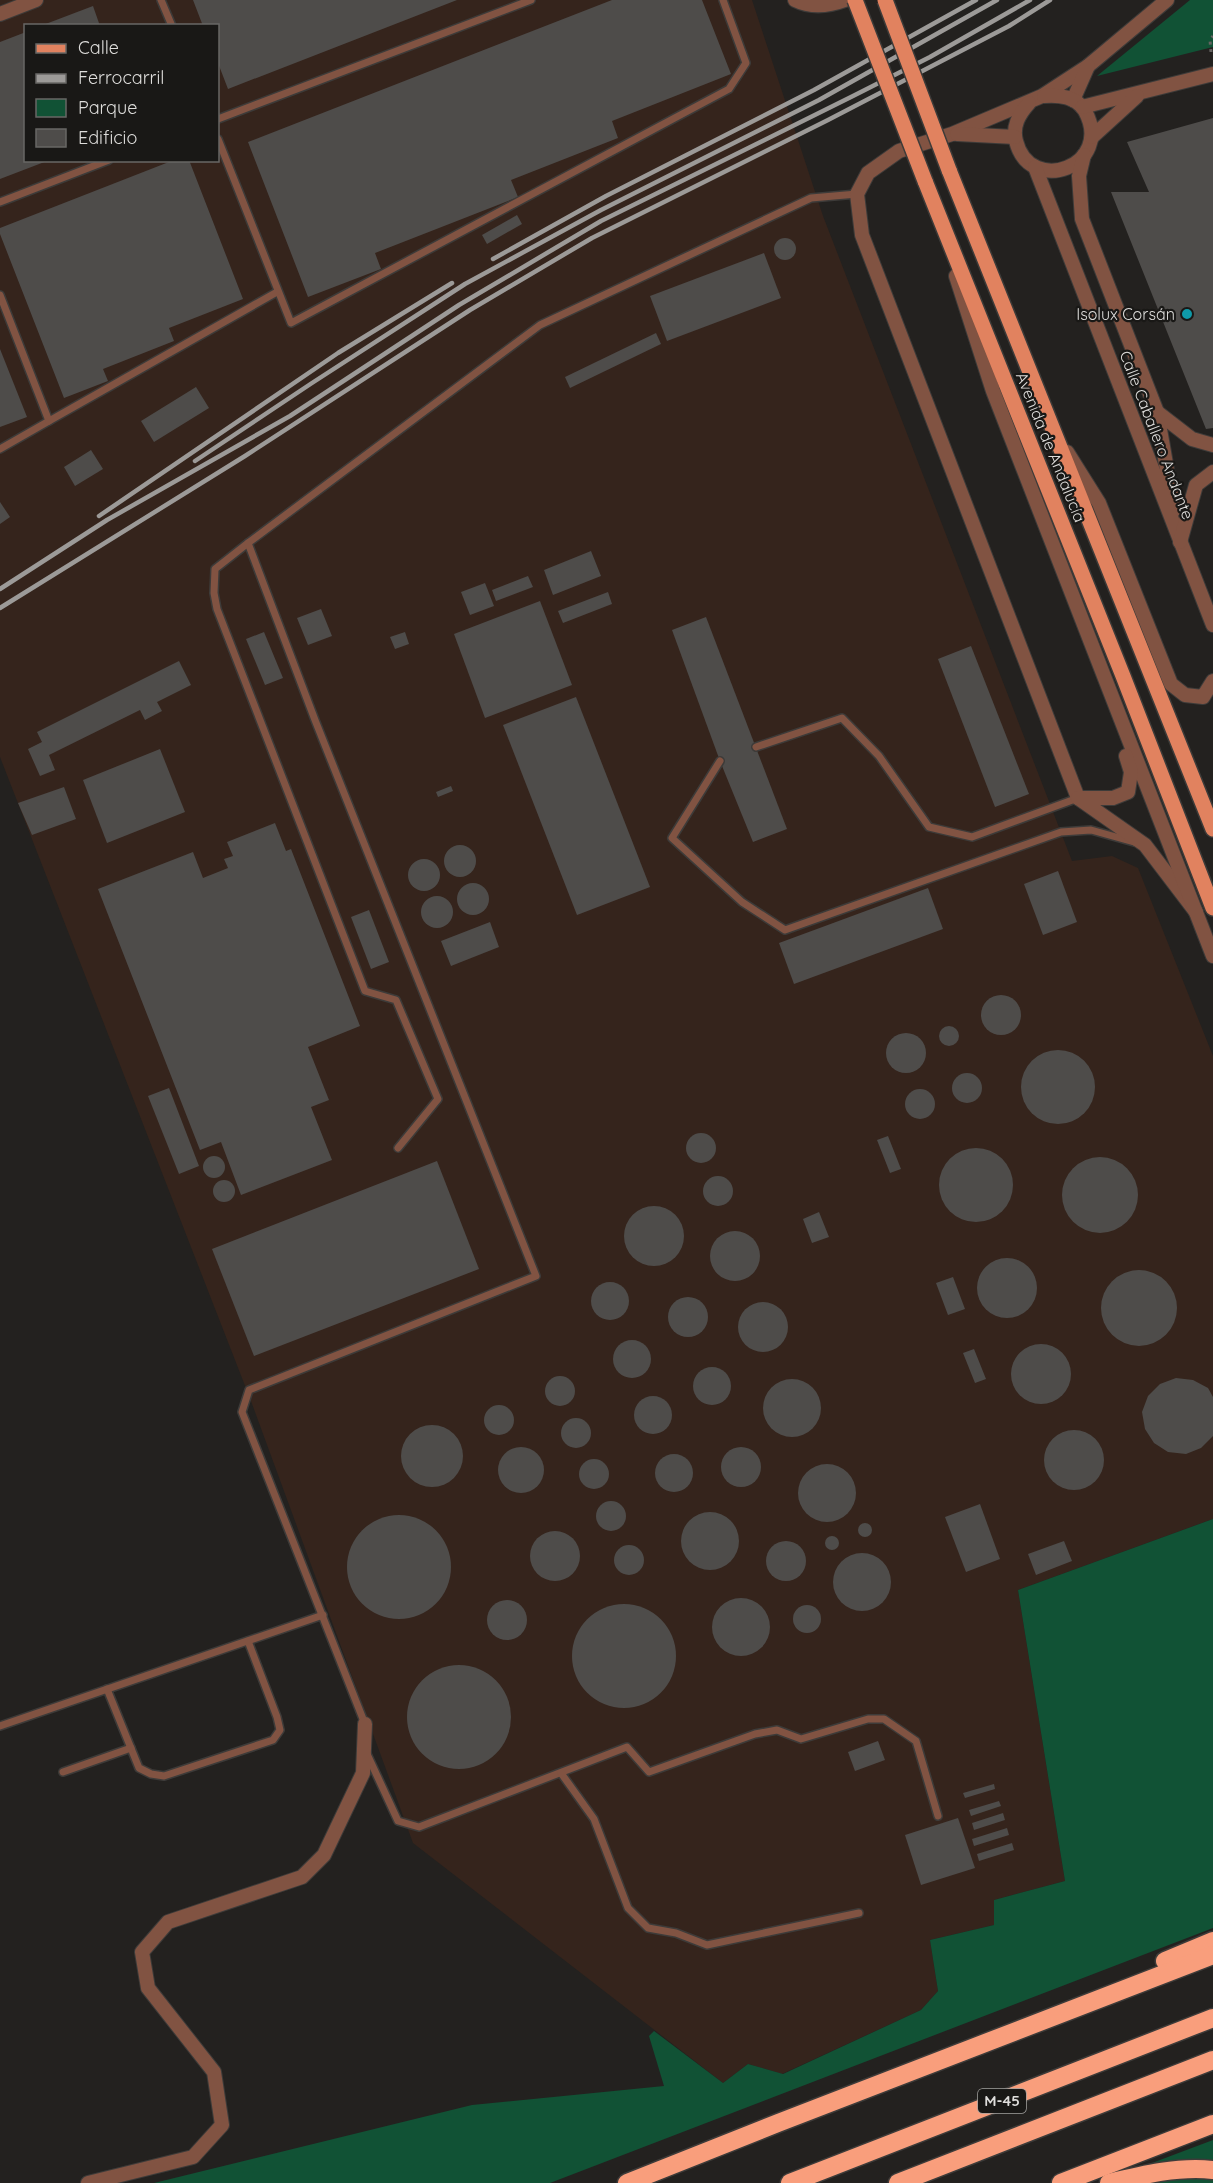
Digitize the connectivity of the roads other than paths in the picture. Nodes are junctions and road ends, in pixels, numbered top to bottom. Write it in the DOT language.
graph roads {
  1 [pos="36,0"];
  2 [pos="161,0"];
  3 [pos="531,0"];
  4 [pos="723,0"];
  5 [pos="795,0"];
  6 [pos="845,0"];
  7 [pos="855,0"];
  8 [pos="885,0"];
  9 [pos="1167,0"];
  10 [pos="0,14"];
  11 [pos="171,24"];
  12 [pos="1088,66"];
  13 [pos="1213,74"];
  14 [pos="1139,93"];
  15 [pos="1036,99"];
  16 [pos="1078,104"];
  17 [pos="219,119"];
  18 [pos="952,134"];
  19 [pos="1015,137"];
  20 [pos="1092,137"];
  21 [pos="219,143"];
  22 [pos="1084,156"];
  23 [pos="104,162"];
  24 [pos="1035,167"];
  25 [pos="925,181"];
  26 [pos="857,194"];
  27 [pos="0,202"];
  28 [pos="277,292"];
  29 [pos="0,295"];
  30 [pos="1157,412"];
  31 [pos="49,421"];
  32 [pos="1054,432"];
  33 [pos="1213,445"];
  34 [pos="0,449"];
  35 [pos="1213,472"];
  36 [pos="1180,542"];
  37 [pos="248,543"];
  38 [pos="1213,625"];
  39 [pos="1104,679"];
  40 [pos="1213,681"];
  41 [pos="756,747"];
  42 [pos="720,761"];
  43 [pos="1078,798"];
  44 [pos="1213,829"];
  45 [pos="1145,845"];
  46 [pos="1213,908"];
  47 [pos="1196,912"];
  48 [pos="1213,956"];
  49 [pos="398,1148"];
  50 [pos="322,1615"];
  51 [pos="248,1641"];
  52 [pos="107,1689"];
  53 [pos="365,1724"];
  54 [pos="0,1726"];
  55 [pos="131,1748"];
  56 [pos="364,1748"];
  57 [pos="63,1772"];
  58 [pos="561,1773"];
  59 [pos="938,1816"];
  60 [pos="859,1913"];
  61 [pos="1213,1941"];
  62 [pos="1213,1955"];
  63 [pos="1213,2018"];
  64 [pos="1213,2060"];
  65 [pos="778,2123"];
  66 [pos="1213,2124"];
  67 [pos="1213,2170"];
  68 [pos="88,2183"];
  69 [pos="627,2183"];
  70 [pos="656,2183"];
  71 [pos="790,2183"];
  72 [pos="898,2183"];
  73 [pos="1061,2183"];
  74 [pos="1109,2183"];
  1 -- 10 [label="street"];
  2 -- 11 [label="lane"];
  3 -- 17 [label="lane"];
  4 -- 28 [label="lane"];
  5 -- 6 [label="street"];
  7 -- 25 [label="main road, Avenida de Andalucía, bridge"];
  8 -- 32 [label="main road, Avenida de Andalucía, bridge"];
  9 -- 12 [label="street"];
  12 -- 15 [label="street"];
  12 -- 16 [label="street"];
  13 -- 14 [label="street"];
  14 -- 16 [label="street"];
  14 -- 20 [label="street"];
  15 -- 16 [label="street"];
  15 -- 18 [label="street"];
  15 -- 19 [label="street"];
  16 -- 20 [label="street"];
  18 -- 19 [label="street"];
  18 -- 26 [label="street"];
  19 -- 24 [label="street"];
  20 -- 22 [label="street"];
  21 -- 28 [label="lane"];
  22 -- 24 [label="street"];
  22 -- 30 [label="street, Calle Caballero Andante"];
  23 -- 27 [label="lane"];
  24 -- 36 [label="street, Calle Caballero Andante"];
  25 -- 39 [label="street"];
  25 -- 46 [label="main road, Avenida de Andalucía"];
  26 -- 37 [label="lane"];
  26 -- 43 [label="street"];
  28 -- 31 [label="lane"];
  29 -- 31 [label="lane"];
  30 -- 33 [label="street"];
  30 -- 36 [label="street, Calle Caballero Andante"];
  31 -- 34 [label="lane"];
  32 -- 40 [label="street"];
  32 -- 44 [label="main road, Avenida de Andalucía"];
  35 -- 36 [label="street"];
  36 -- 38 [label="street"];
  37 -- 49 [label="lane"];
  37 -- 50 [label="lane"];
  39 -- 43 [label="street"];
  39 -- 47 [label="street"];
  41 -- 43 [label="lane"];
  42 -- 45 [label="lane"];
  43 -- 45 [label="street"];
  45 -- 47 [label="street"];
  47 -- 48 [label="street"];
  50 -- 51 [label="lane"];
  50 -- 53 [label="lane"];
  51 -- 52 [label="lane"];
  51 -- 55 [label="lane"];
  52 -- 54 [label="lane"];
  52 -- 55 [label="lane"];
  53 -- 56 [label="street"];
  55 -- 57 [label="lane"];
  56 -- 58 [label="lane"];
  56 -- 68 [label="street"];
  58 -- 59 [label="lane"];
  58 -- 60 [label="lane"];
  61 -- 65 [label="highway"];
  62 -- 65 [label="highway"];
  63 -- 71 [label="highway, M-45"];
  64 -- 72 [label="highway, M-45"];
  65 -- 69 [label="highway"];
  65 -- 70 [label="highway"];
  66 -- 73 [label="highway"];
  67 -- 74 [label="highway"];
}
